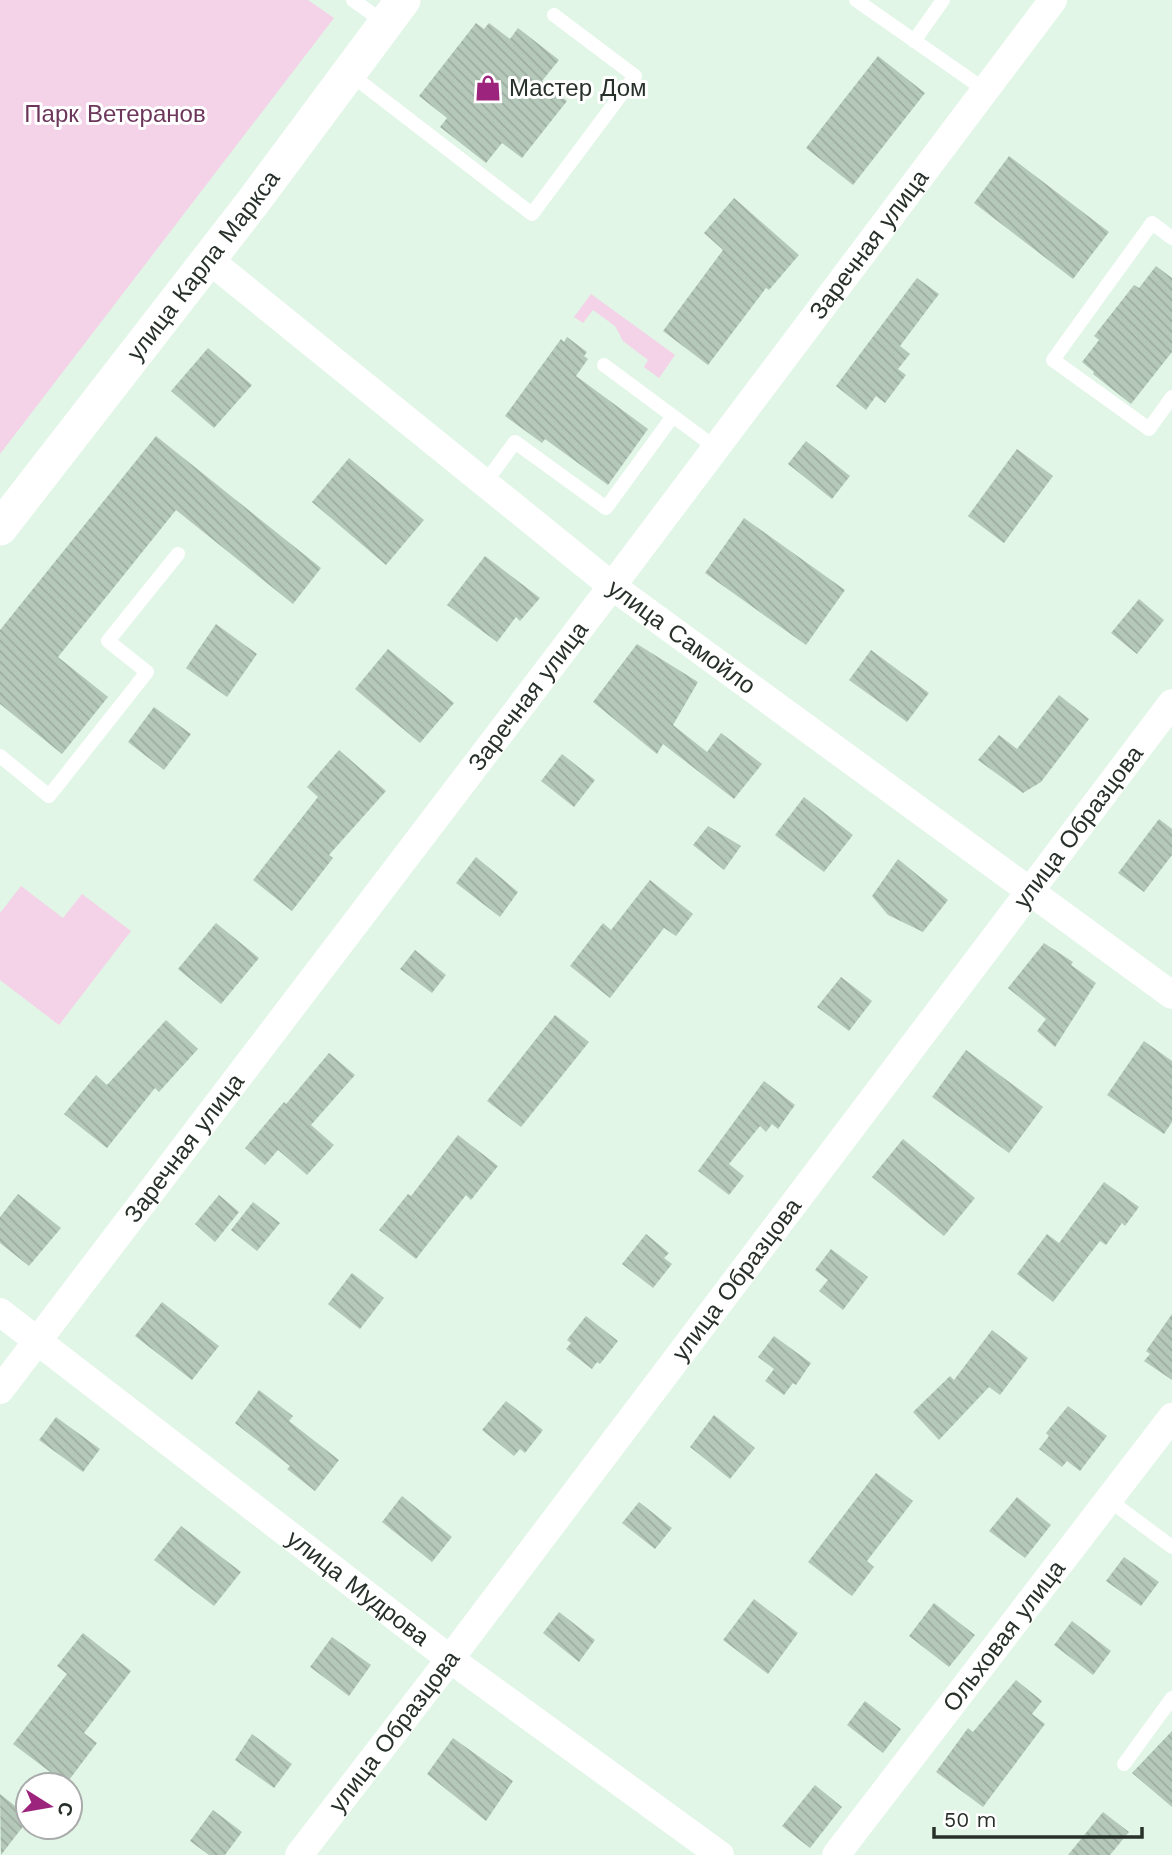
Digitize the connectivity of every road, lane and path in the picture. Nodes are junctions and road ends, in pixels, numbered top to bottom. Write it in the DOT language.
graph roads {
  1 [pos="354,0"];
  2 [pos="856,0"];
  3 [pos="943,0"];
  4 [pos="1053,0"];
  5 [pos="394,12"];
  6 [pos="554,15"];
  7 [pos="914,40"];
  8 [pos="349,73"];
  9 [pos="985,90"];
  10 [pos="1172,238"];
  11 [pos="208,259"];
  12 [pos="604,365"];
  13 [pos="1172,397"];
  14 [pos="673,416"];
  15 [pos="716,447"];
  16 [pos="485,483"];
  17 [pos="0,528"];
  18 [pos="178,554"];
  19 [pos="611,586"];
  20 [pos="1172,703"];
  21 [pos="0,756"];
  22 [pos="1030,890"];
  23 [pos="1172,995"];
  24 [pos="0,1312"];
  25 [pos="37,1340"];
  26 [pos="0,1390"];
  27 [pos="1172,1418"];
  28 [pos="1109,1500"];
  29 [pos="1172,1546"];
  30 [pos="450,1659"];
  31 [pos="1172,1698"];
  32 [pos="1124,1764"];
  33 [pos="299,1855"];
  34 [pos="720,1855"];
  35 [pos="836,1855"];
  1 -- 5 [label="lane"];
  2 -- 7 [label="lane"];
  3 -- 7 [label="lane"];
  4 -- 9 [label="street, Заречная улица"];
  5 -- 8 [label="street, улица Карла Маркса"];
  6 -- 8 [label="lane"];
  7 -- 9 [label="lane"];
  8 -- 11 [label="street, улица Карла Маркса"];
  9 -- 15 [label="street, Заречная улица"];
  10 -- 13 [label="lane"];
  11 -- 16 [label="street, улица Самойло"];
  11 -- 17 [label="street, улица Карла Маркса"];
  12 -- 14 [label="lane"];
  14 -- 15 [label="lane"];
  14 -- 16 [label="lane"];
  15 -- 19 [label="street, Заречная улица"];
  16 -- 19 [label="street, улица Самойло"];
  18 -- 21 [label="lane"];
  19 -- 22 [label="street, улица Самойло"];
  19 -- 25 [label="street, Заречная улица"];
  20 -- 22 [label="street, улица Образцова"];
  22 -- 23 [label="street, улица Самойло"];
  22 -- 30 [label="street, улица Образцова"];
  24 -- 25 [label="street, улица Мудрова"];
  25 -- 26 [label="street, Заречная улица"];
  25 -- 30 [label="street, улица Мудрова"];
  27 -- 28 [label="street, Ольховая улица"];
  28 -- 29 [label="lane"];
  28 -- 35 [label="street, Ольховая улица"];
  30 -- 33 [label="street, улица Образцова"];
  30 -- 34 [label="street, улица Мудрова"];
  31 -- 32 [label="lane"];
}
